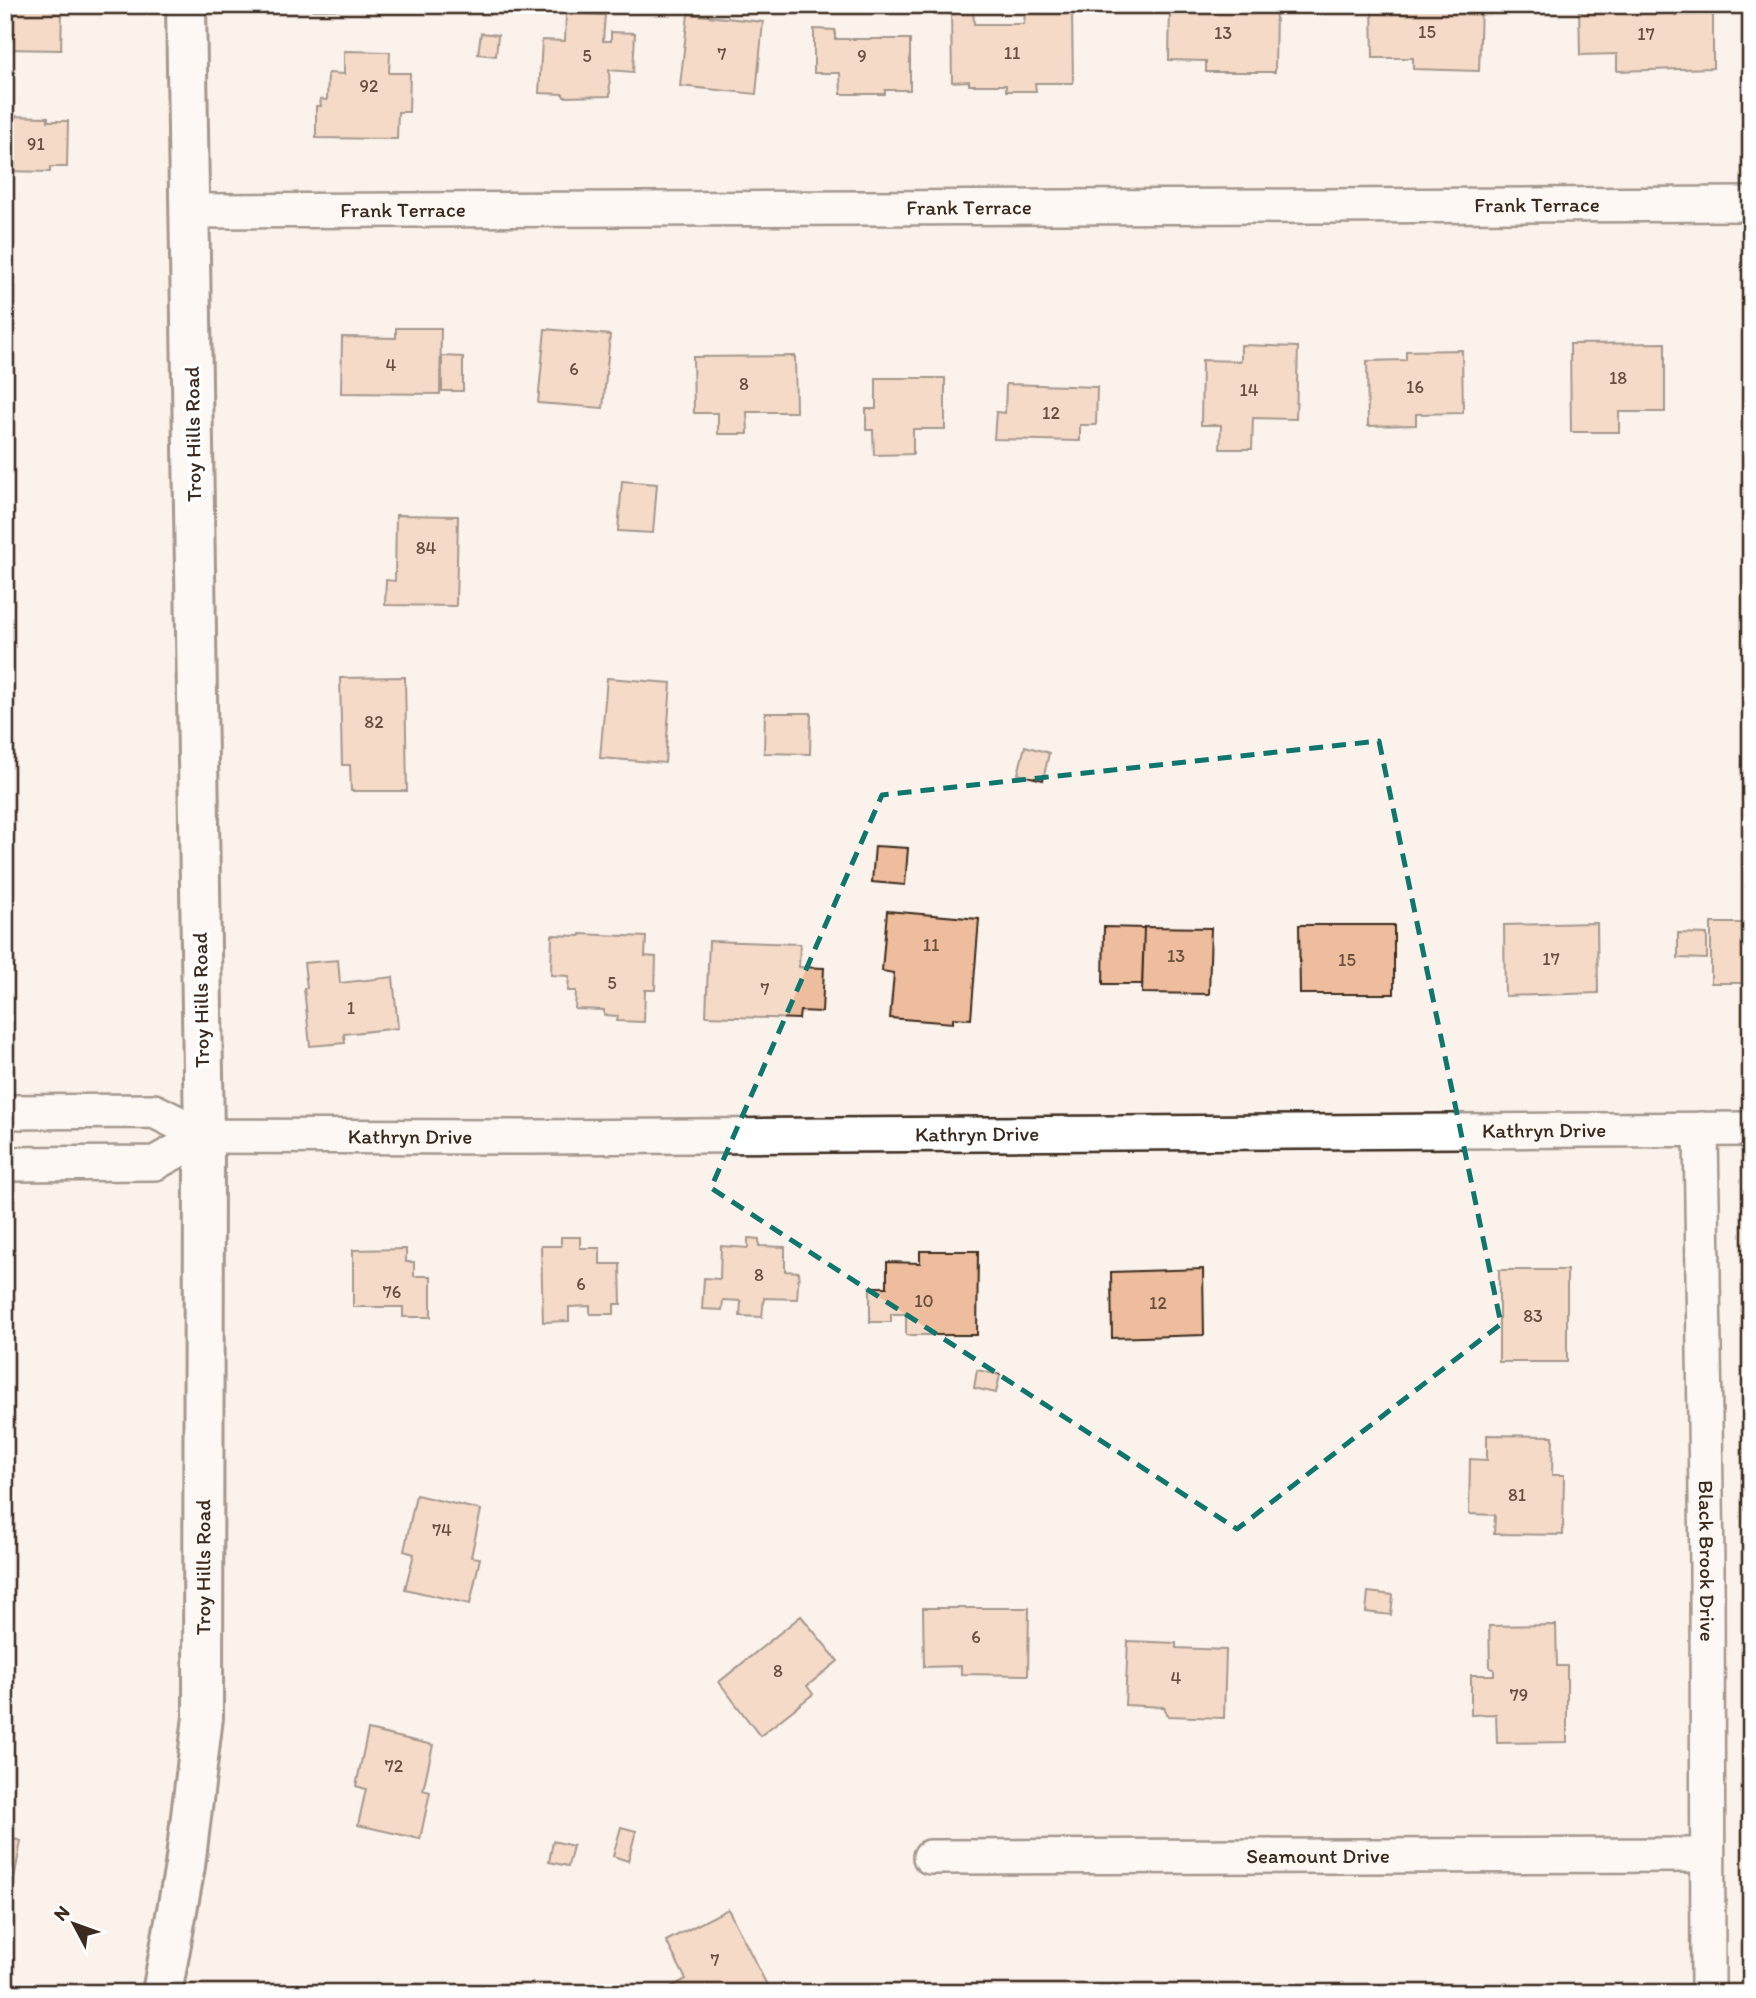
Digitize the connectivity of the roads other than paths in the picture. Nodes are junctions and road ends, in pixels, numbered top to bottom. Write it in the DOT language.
graph roads {
  1 [pos="186,5"];
  2 [pos="1751,204"];
  3 [pos="189,211"];
  4 [pos="5,1112"];
  5 [pos="1701,1129"];
  6 [pos="1751,1129"];
  7 [pos="204,1136"];
  8 [pos="5,1164"];
  9 [pos="1707,1855"];
  10 [pos="930,1857"];
  11 [pos="162,1993"];
  12 [pos="1708,1993"];
  1 -- 3 [label="main road, Troy Hills Road"];
  2 -- 3 [label="street, Frank Terrace"];
  3 -- 7 [label="main road, Troy Hills Road"];
  4 -- 7 [label="street"];
  5 -- 6 [label="street, Kathryn Drive"];
  5 -- 7 [label="street, Kathryn Drive"];
  5 -- 9 [label="street, Black Brook Drive"];
  7 -- 8 [label="street"];
  7 -- 11 [label="main road, Troy Hills Road"];
  9 -- 10 [label="street, Seamount Drive"];
  9 -- 12 [label="street, Black Brook Drive"];
}
